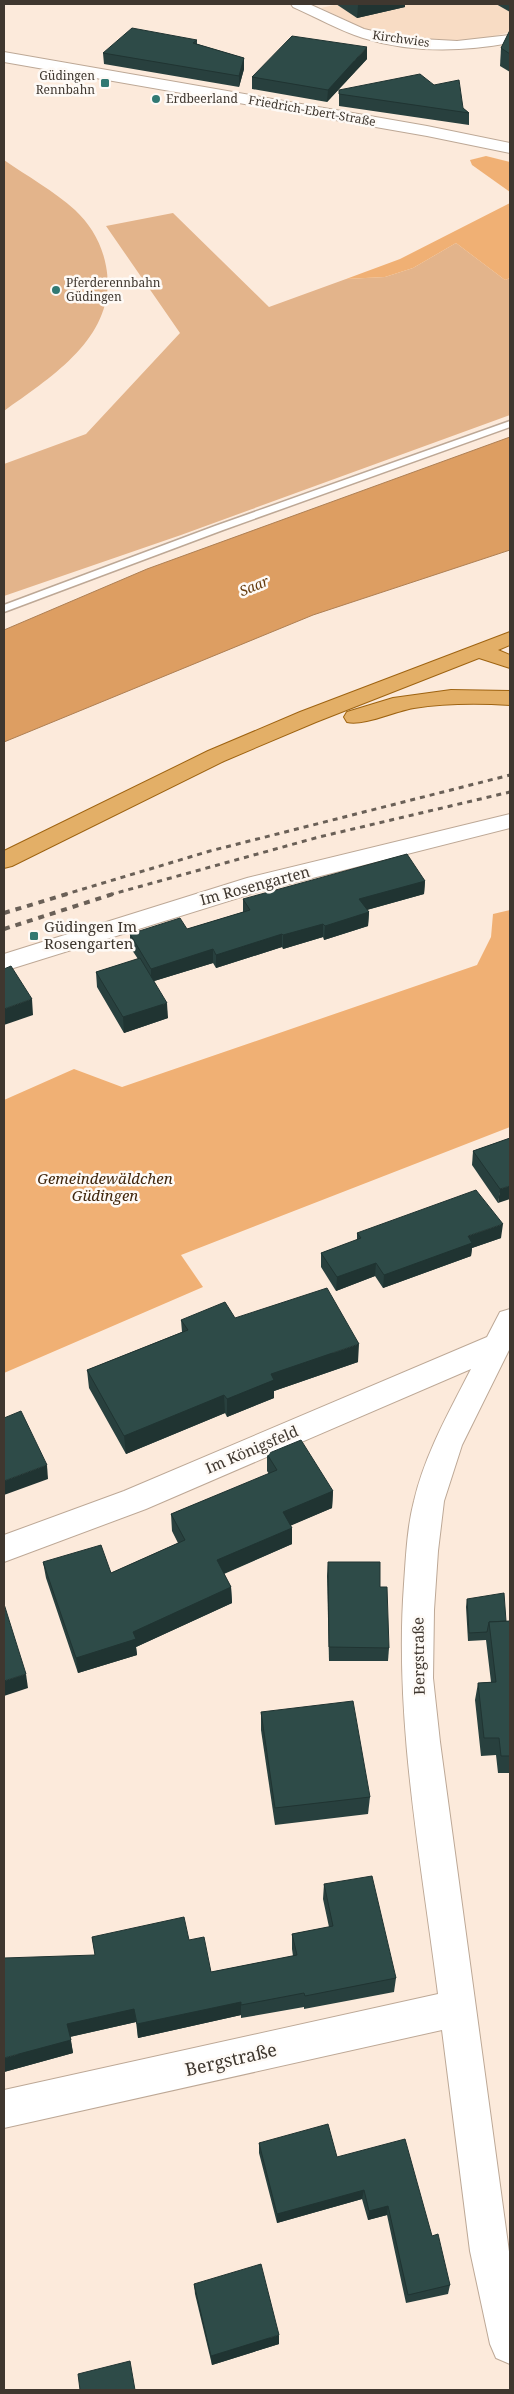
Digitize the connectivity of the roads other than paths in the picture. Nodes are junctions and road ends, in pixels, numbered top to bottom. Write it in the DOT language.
graph roads {
  1 [pos="298,4"];
  2 [pos="510,39"];
  3 [pos="4,57"];
  4 [pos="507,146"];
  5 [pos="510,424"];
  6 [pos="4,608"];
  7 [pos="510,638"];
  8 [pos="478,650"];
  9 [pos="510,662"];
  10 [pos="510,698"];
  11 [pos="122,802"];
  12 [pos="510,821"];
  13 [pos="4,860"];
  14 [pos="4,963"];
  15 [pos="504,1333"];
  16 [pos="4,1549"];
  17 [pos="458,2008"];
  18 [pos="4,2109"];
  19 [pos="500,2250"];
  20 [pos="510,2344"];
  1 -- 2 [label="street, Kirchwies"];
  3 -- 4 [label="street, Friedrich-Ebert-Straße"];
  5 -- 6 [label="lane"];
  7 -- 8 [label="main road"];
  8 -- 9 [label="main road"];
  8 -- 11 [label="main road"];
  10 -- 11 [label="main road"];
  11 -- 13 [label="main road"];
  12 -- 14 [label="street, Im Rosengarten"];
  15 -- 16 [label="street, Im Königsfeld"];
  15 -- 17 [label="street, Bergstraße"];
  17 -- 18 [label="street, Bergstraße"];
  17 -- 19 [label="street, Bergstraße"];
  19 -- 20 [label="street, Bergstraße"];
}
